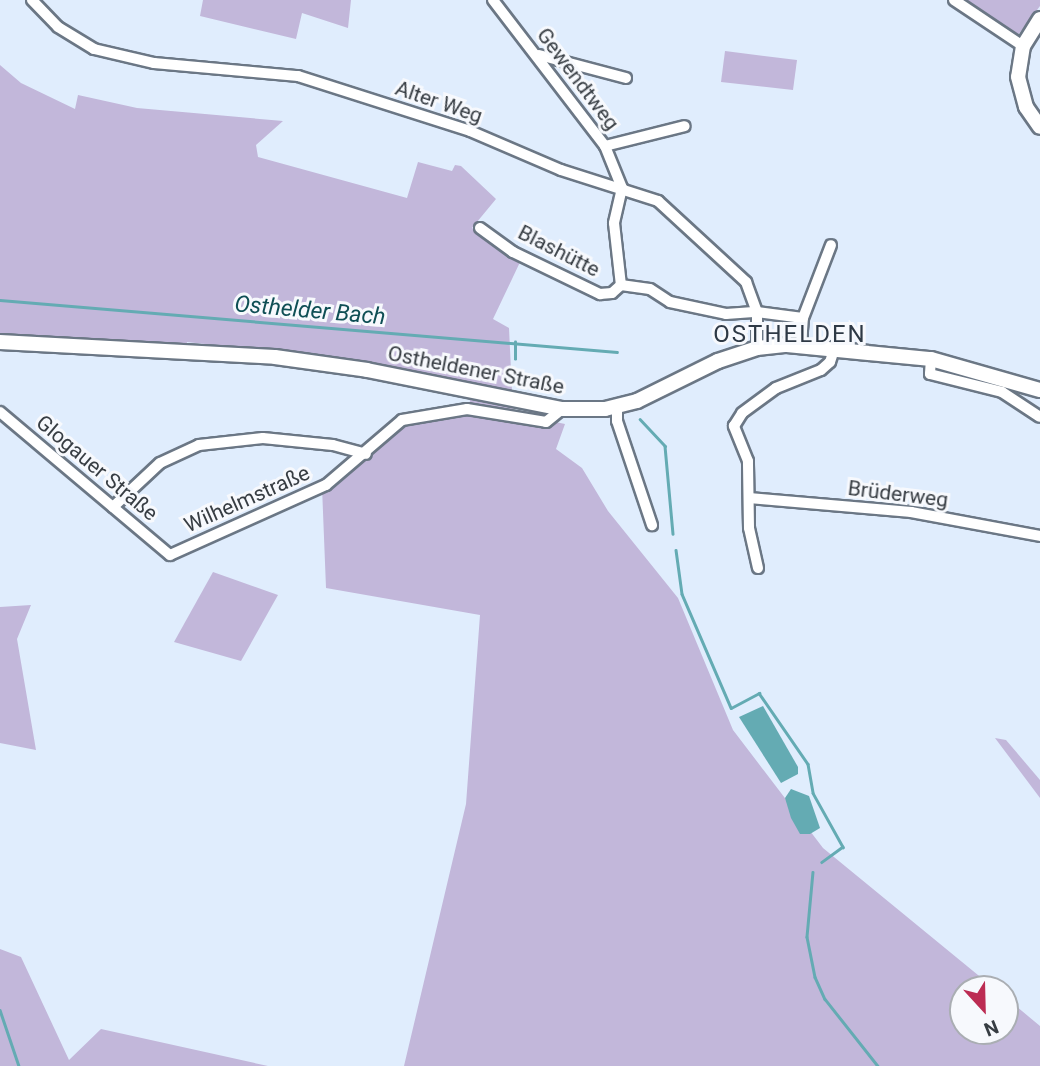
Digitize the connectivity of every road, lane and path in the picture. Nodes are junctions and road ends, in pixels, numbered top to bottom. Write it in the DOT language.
graph roads {
  1 [pos="32,0"];
  2 [pos="493,0"];
  3 [pos="954,0"];
  4 [pos="1040,19"];
  5 [pos="1023,46"];
  6 [pos="539,55"];
  7 [pos="626,78"];
  8 [pos="685,125"];
  9 [pos="1040,127"];
  10 [pos="605,146"];
  11 [pos="622,188"];
  12 [pos="480,228"];
  13 [pos="831,244"];
  14 [pos="621,285"];
  15 [pos="757,312"];
  16 [pos="803,318"];
  17 [pos="0,342"];
  18 [pos="801,345"];
  19 [pos="835,347"];
  20 [pos="757,348"];
  21 [pos="931,359"];
  22 [pos="1040,390"];
  23 [pos="617,406"];
  24 [pos="562,409"];
  25 [pos="0,412"];
  26 [pos="1040,416"];
  27 [pos="366,454"];
  28 [pos="749,498"];
  29 [pos="113,507"];
  30 [pos="652,525"];
  31 [pos="1040,536"];
  32 [pos="170,555"];
  33 [pos="758,568"];
  1 -- 11 [label="street, Alter Weg"];
  2 -- 6 [label="street, Gewendtweg"];
  3 -- 5 [label="street"];
  4 -- 5 [label="main road"];
  5 -- 9 [label="main road"];
  6 -- 7 [label="street"];
  6 -- 10 [label="street, Gewendtweg"];
  8 -- 10 [label="street"];
  10 -- 11 [label="street, Gewendtweg"];
  11 -- 14 [label="street, Blashütte"];
  11 -- 15 [label="street, Alter Weg"];
  12 -- 14 [label="street, Blashütte"];
  13 -- 16 [label="street"];
  14 -- 15 [label="street, Blashütte"];
  15 -- 16 [label="street, Blashütte"];
  15 -- 20 [label="street, Alter Weg"];
  16 -- 18 [label="street"];
  17 -- 24 [label="main road, Ostheldener Straße"];
  18 -- 19 [label="main road, Ostheldener Straße"];
  18 -- 20 [label="main road, Ostheldener Straße"];
  19 -- 21 [label="main road, Ostheldener Straße"];
  19 -- 28 [label="street"];
  20 -- 23 [label="main road, Ostheldener Straße"];
  21 -- 22 [label="main road, Ostheldener Straße"];
  21 -- 26 [label="street"];
  23 -- 24 [label="main road, Ostheldener Straße"];
  23 -- 30 [label="street"];
  24 -- 27 [label="street, Wilhelmstraße"];
  25 -- 29 [label="street, Glogauer Straße"];
  27 -- 29 [label="street"];
  27 -- 32 [label="street, Wilhelmstraße"];
  28 -- 31 [label="street, Brüderweg"];
  28 -- 33 [label="street"];
  29 -- 32 [label="street, Glogauer Straße"];
}
